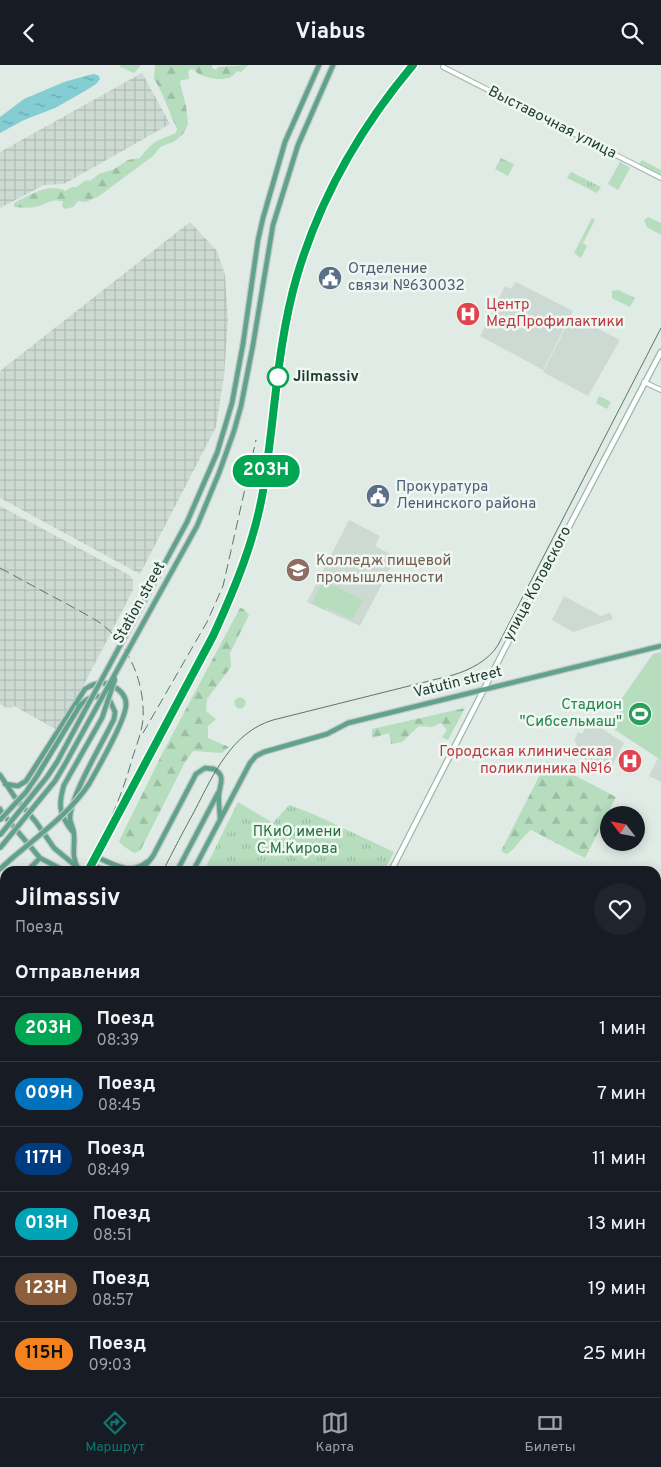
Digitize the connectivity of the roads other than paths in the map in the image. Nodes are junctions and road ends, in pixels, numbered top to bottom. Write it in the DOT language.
graph roads {
  1 [pos="319,65"];
  2 [pos="333,65"];
  3 [pos="443,67"];
  4 [pos="661,178"];
  5 [pos="660,355"];
  6 [pos="644,382"];
  7 [pos="661,390"];
  8 [pos="661,646"];
  9 [pos="118,668"];
  10 [pos="484,690"];
  11 [pos="0,775"];
  12 [pos="5,784"];
  13 [pos="219,791"];
  14 [pos="1,811"];
  15 [pos="0,820"];
  16 [pos="219,823"];
  17 [pos="74,834"];
  18 [pos="0,835"];
  19 [pos="0,848"];
  20 [pos="153,855"];
  21 [pos="40,858"];
  22 [pos="102,859"];
  23 [pos="3,866"];
  24 [pos="32,866"];
  25 [pos="55,866"];
  26 [pos="75,866"];
  27 [pos="78,866"];
  28 [pos="116,866"];
  29 [pos="141,866"];
  30 [pos="146,866"];
  31 [pos="180,866"];
  32 [pos="197,866"];
  33 [pos="394,866"];
  1 -- 18 [label="main road, Station street, bridge"];
  2 -- 9 [label="main road, Station street, bridge"];
  3 -- 4 [label="street, Выставочная улица"];
  5 -- 6 [label="main road, улица Котовского"];
  6 -- 7 [label="street"];
  6 -- 10 [label="main road, улица Котовского"];
  8 -- 10 [label="main road, Vatutin street"];
  9 -- 17 [label="main road, bridge"];
  9 -- 19 [label="main road, Station street, bridge"];
  10 -- 16 [label="main road, Vatutin street"];
  10 -- 33 [label="main road, улица Котовского"];
  11 -- 12 [label="main road"];
  12 -- 23 [label="main road, bridge"];
  12 -- 26 [label="main road"];
  13 -- 16 [label="main road"];
  13 -- 20 [label="main road"];
  13 -- 31 [label="main road"];
  14 -- 21 [label="main road"];
  15 -- 17 [label="main road, bridge"];
  16 -- 32 [label="main road"];
  17 -- 27 [label="main road"];
  20 -- 29 [label="main road"];
  20 -- 30 [label="main road"];
  21 -- 24 [label="main road"];
  21 -- 25 [label="main road"];
  22 -- 28 [label="main road"];
}
